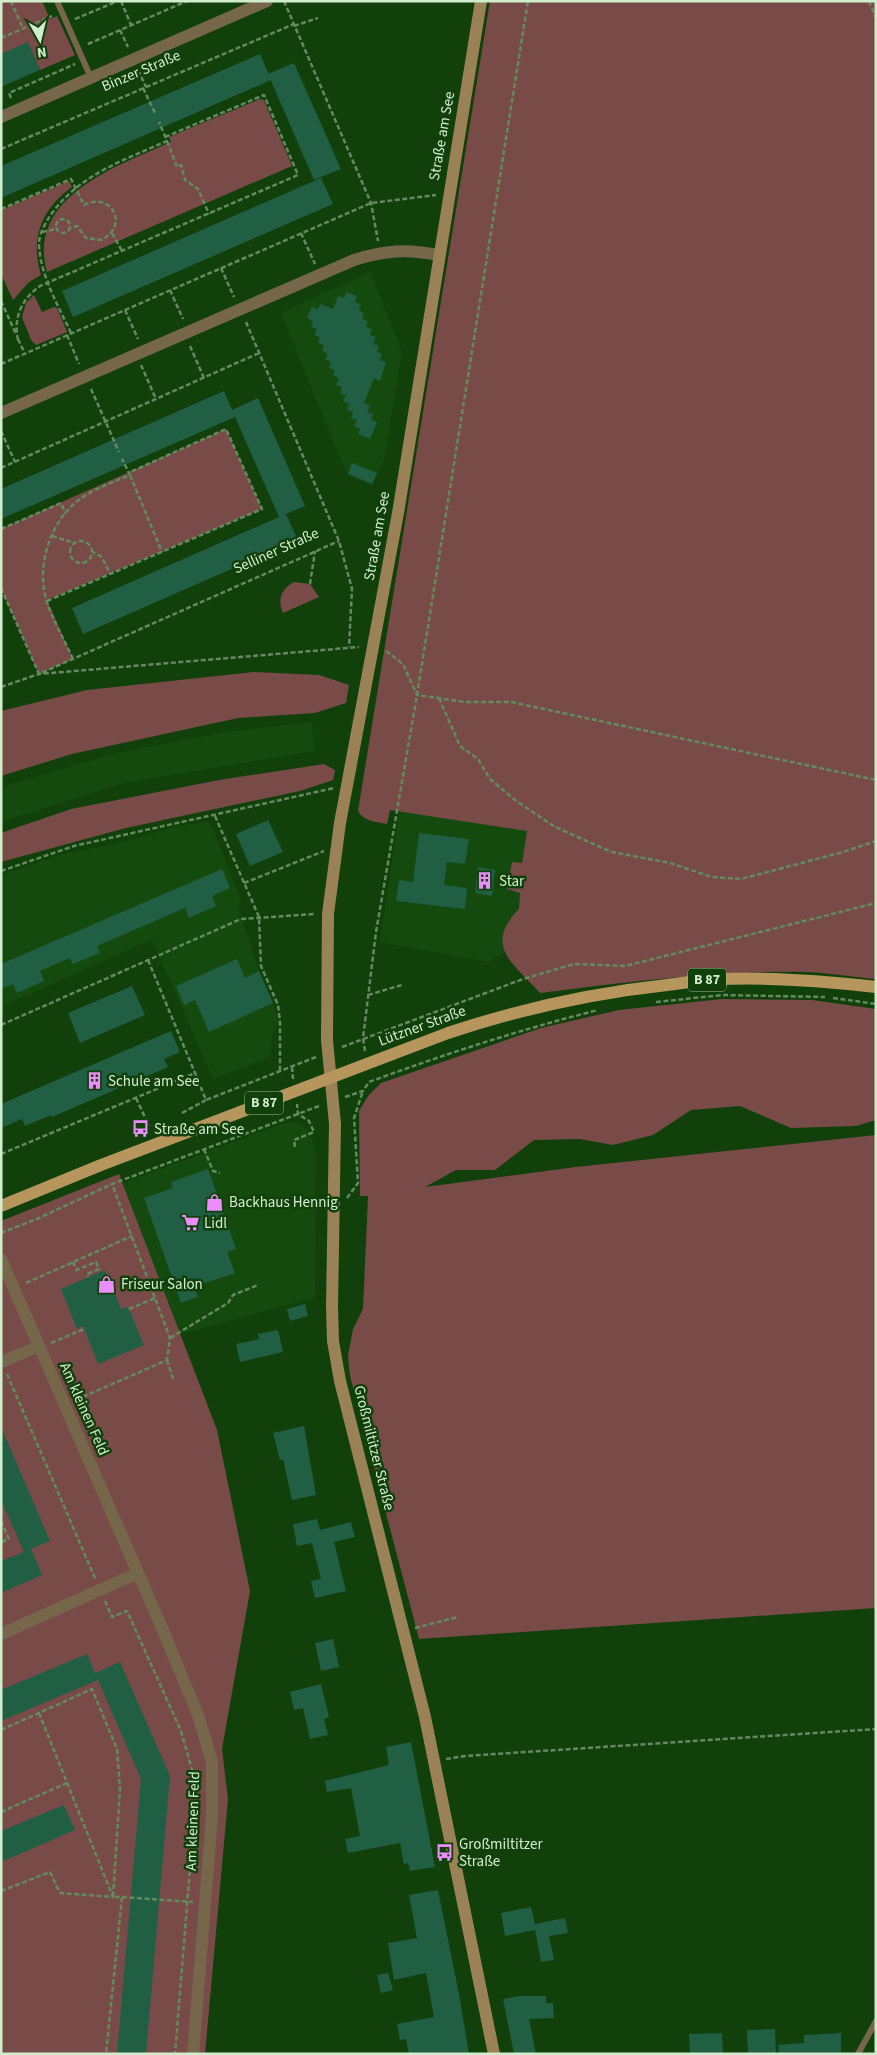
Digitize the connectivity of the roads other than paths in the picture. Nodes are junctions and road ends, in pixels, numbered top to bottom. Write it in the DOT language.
graph roads {
  1 [pos="57,1"];
  2 [pos="267,1"];
  3 [pos="481,1"];
  4 [pos="91,78"];
  5 [pos="1,117"];
  6 [pos="439,255"];
  7 [pos="1,413"];
  8 [pos="876,986"];
  9 [pos="331,1078"];
  10 [pos="1,1206"];
  11 [pos="1,1259"];
  12 [pos="39,1347"];
  13 [pos="1,1362"];
  14 [pos="138,1572"];
  15 [pos="1,1634"];
  16 [pos="876,2021"];
  17 [pos="193,2054"];
  18 [pos="494,2054"];
  19 [pos="858,2054"];
  1 -- 4 [label="lane"];
  2 -- 4 [label="street, Binzer Straße"];
  3 -- 6 [label="main road, Straße am See"];
  4 -- 5 [label="street, Binzer Straße"];
  6 -- 7 [label="street"];
  6 -- 9 [label="main road, Straße am See"];
  8 -- 9 [label="main road, Lützner Straße / B 87"];
  9 -- 10 [label="main road, Lützner Straße / B 87"];
  9 -- 18 [label="main road, Großmiltitzer Straße"];
  11 -- 12 [label="street, Am kleinen Feld"];
  12 -- 13 [label="street"];
  12 -- 14 [label="street, Am kleinen Feld"];
  14 -- 15 [label="street"];
  14 -- 17 [label="street, Am kleinen Feld"];
  16 -- 19 [label="lane"];
}
